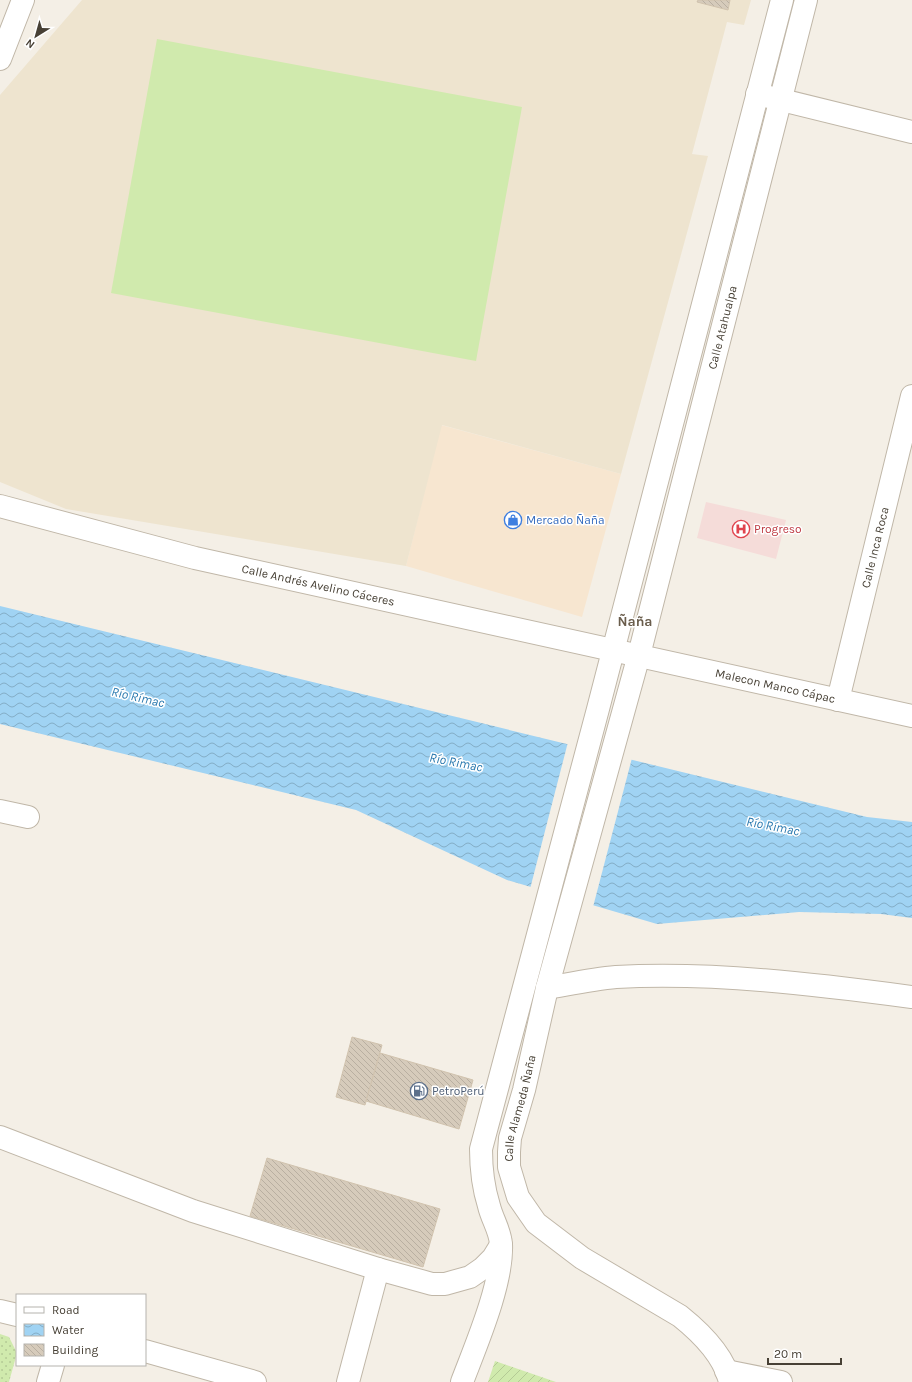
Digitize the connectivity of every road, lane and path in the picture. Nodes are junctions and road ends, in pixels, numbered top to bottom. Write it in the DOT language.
graph roads {
  1 [pos="23,0"];
  2 [pos="782,0"];
  3 [pos="806,0"];
  4 [pos="0,59"];
  5 [pos="757,94"];
  6 [pos="781,100"];
  7 [pos="912,132"];
  8 [pos="912,396"];
  9 [pos="0,506"];
  10 [pos="613,649"];
  11 [pos="639,655"];
  12 [pos="838,700"];
  13 [pos="622,716"];
  14 [pos="912,716"];
  15 [pos="0,810"];
  16 [pos="28,816"];
  17 [pos="547,988"];
  18 [pos="912,997"];
  19 [pos="0,1137"];
  20 [pos="501,1245"];
  21 [pos="378,1269"];
  22 [pos="0,1310"];
  23 [pos="16,1315"];
  24 [pos="146,1351"];
  25 [pos="53,1366"];
  26 [pos="728,1377"];
  27 [pos="48,1382"];
  28 [pos="255,1382"];
  29 [pos="348,1382"];
  30 [pos="462,1382"];
  31 [pos="781,1382"];
  1 -- 4 [label="street"];
  2 -- 5 [label="street, Calle Atahualpa"];
  3 -- 6 [label="street, Calle Atahualpa"];
  5 -- 6 [label="street"];
  5 -- 10 [label="street, Calle Atahualpa"];
  6 -- 7 [label="street"];
  6 -- 11 [label="street, Calle Atahualpa"];
  8 -- 12 [label="street, Calle Inca Roca"];
  9 -- 10 [label="street, Calle Andrés Avelino Cáceres"];
  10 -- 11 [label="street, Calle Andrés Avelino Cáceres"];
  10 -- 20 [label="street, Calle Atahualpa"];
  11 -- 12 [label="street, Malecon Manco Cápac"];
  11 -- 13 [label="street, Calle Atahualpa"];
  12 -- 14 [label="street, Malecon Manco Cápac"];
  13 -- 17 [label="street, Calle Alameda Ñaña"];
  15 -- 16 [label="street"];
  17 -- 18 [label="street"];
  17 -- 26 [label="street, Calle Alameda Ñaña"];
  19 -- 21 [label="street"];
  20 -- 21 [label="street"];
  20 -- 30 [label="street"];
  21 -- 29 [label="street"];
  22 -- 23 [label="street"];
  24 -- 28 [label="street"];
  25 -- 27 [label="street"];
  26 -- 31 [label="street"];
}
